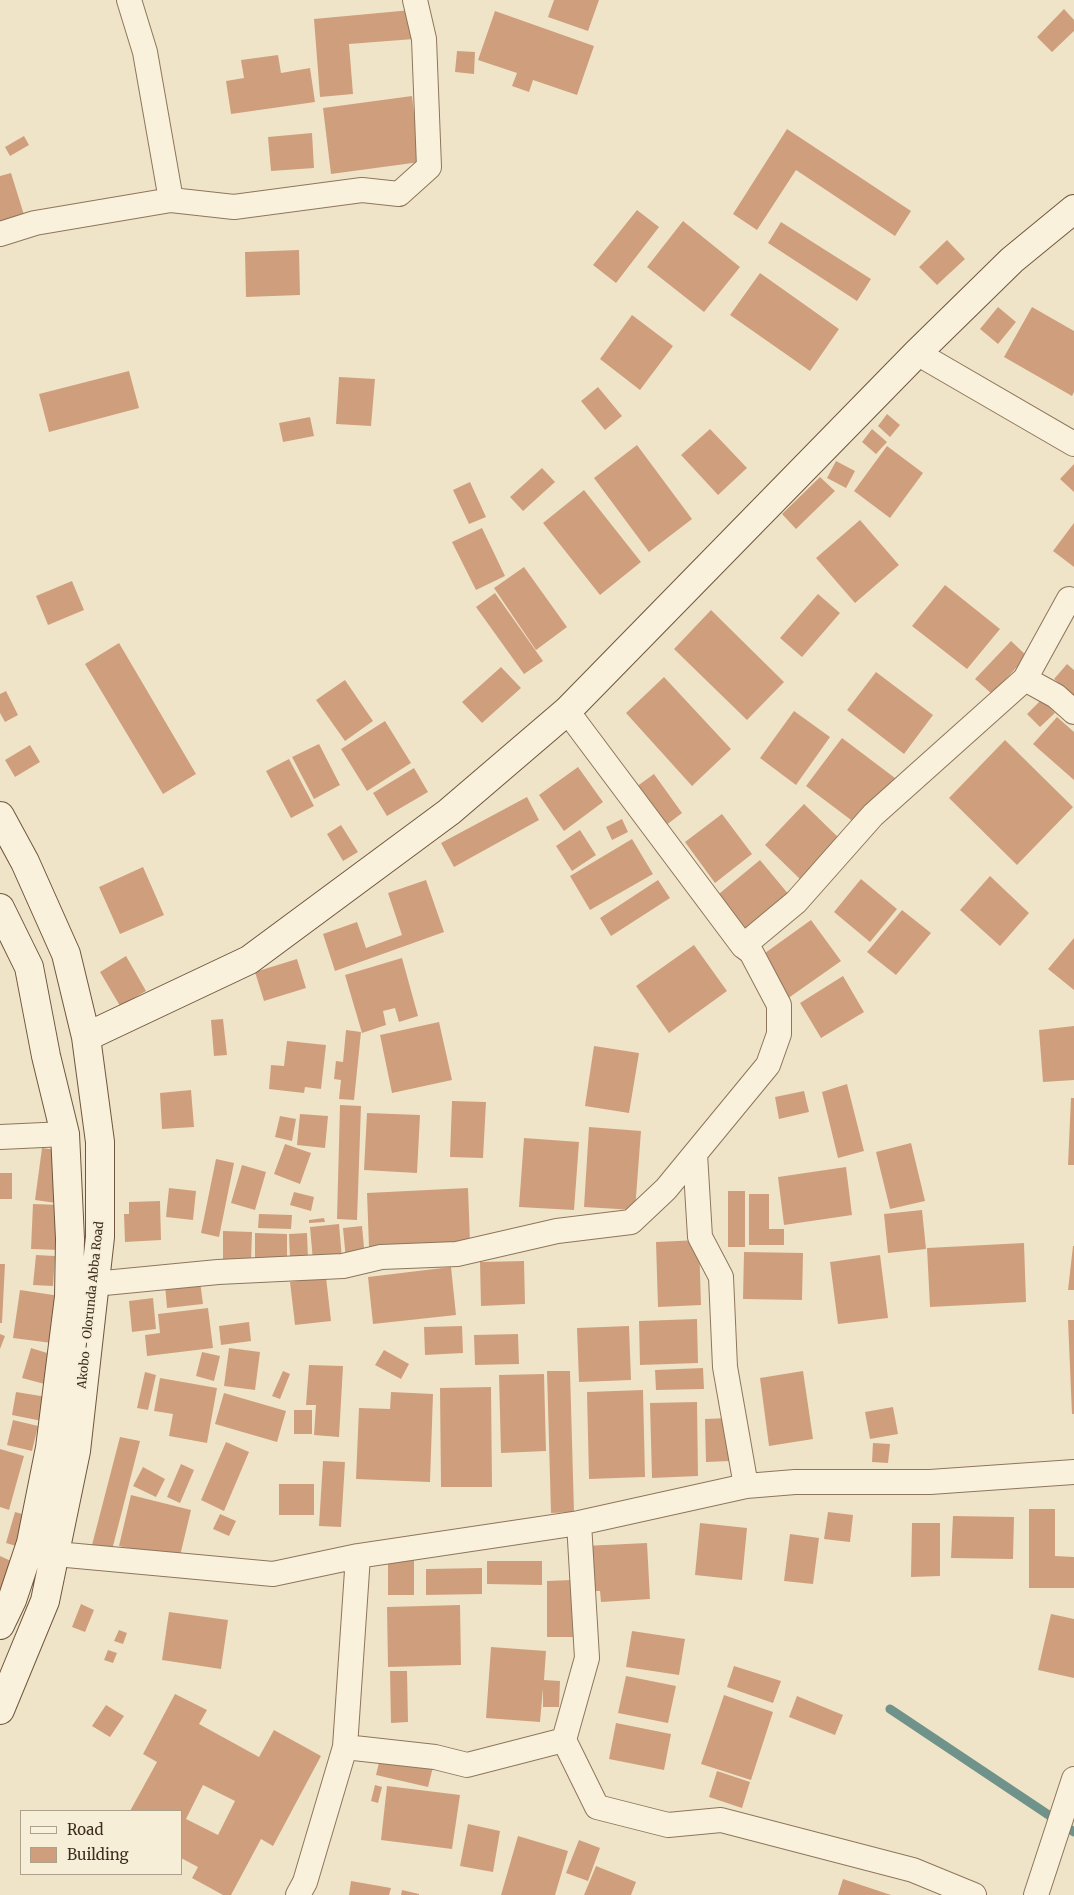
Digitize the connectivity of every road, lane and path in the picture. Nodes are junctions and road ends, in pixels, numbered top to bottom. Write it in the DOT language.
graph roads {
  1 [pos="130,0"];
  2 [pos="415,0"];
  3 [pos="171,200"];
  4 [pos="1074,209"];
  5 [pos="0,234"];
  6 [pos="917,353"];
  7 [pos="1074,444"];
  8 [pos="1069,599"];
  9 [pos="1025,679"];
  10 [pos="567,711"];
  11 [pos="1074,712"];
  12 [pos="0,816"];
  13 [pos="0,908"];
  14 [pos="743,946"];
  15 [pos="86,1037"];
  16 [pos="65,1134"];
  17 [pos="0,1137"];
  18 [pos="695,1154"];
  19 [pos="94,1284"];
  20 [pos="1074,1472"];
  21 [pos="746,1486"];
  22 [pos="579,1523"];
  23 [pos="56,1554"];
  24 [pos="358,1556"];
  25 [pos="0,1625"];
  26 [pos="0,1710"];
  27 [pos="564,1740"];
  28 [pos="345,1747"];
  29 [pos="1074,1779"];
  30 [pos="298,1895"];
  31 [pos="974,1895"];
  32 [pos="1036,1895"];
  1 -- 3 [label="street"];
  2 -- 3 [label="street"];
  3 -- 5 [label="street"];
  4 -- 6 [label="main road"];
  6 -- 7 [label="street"];
  6 -- 10 [label="main road"];
  8 -- 9 [label="street"];
  9 -- 11 [label="street"];
  9 -- 14 [label="street"];
  10 -- 14 [label="street"];
  10 -- 15 [label="main road"];
  12 -- 15 [label="main road, Akobo - Olorunda Abba Road"];
  13 -- 16 [label="main road, Akobo - Olorunda Abba Road"];
  14 -- 18 [label="street"];
  15 -- 19 [label="main road, Akobo - Olorunda Abba Road"];
  16 -- 17 [label="street"];
  16 -- 25 [label="main road, Akobo - Olorunda Abba Road"];
  18 -- 19 [label="street"];
  18 -- 21 [label="street"];
  19 -- 23 [label="main road, Akobo - Olorunda Abba Road"];
  20 -- 21 [label="street"];
  21 -- 22 [label="street"];
  22 -- 24 [label="street"];
  22 -- 27 [label="street"];
  23 -- 24 [label="street"];
  23 -- 26 [label="main road, Akobo - Olorunda Abba Road"];
  24 -- 28 [label="street"];
  27 -- 28 [label="street"];
  27 -- 31 [label="street"];
  28 -- 30 [label="street"];
  29 -- 32 [label="street"];
}
